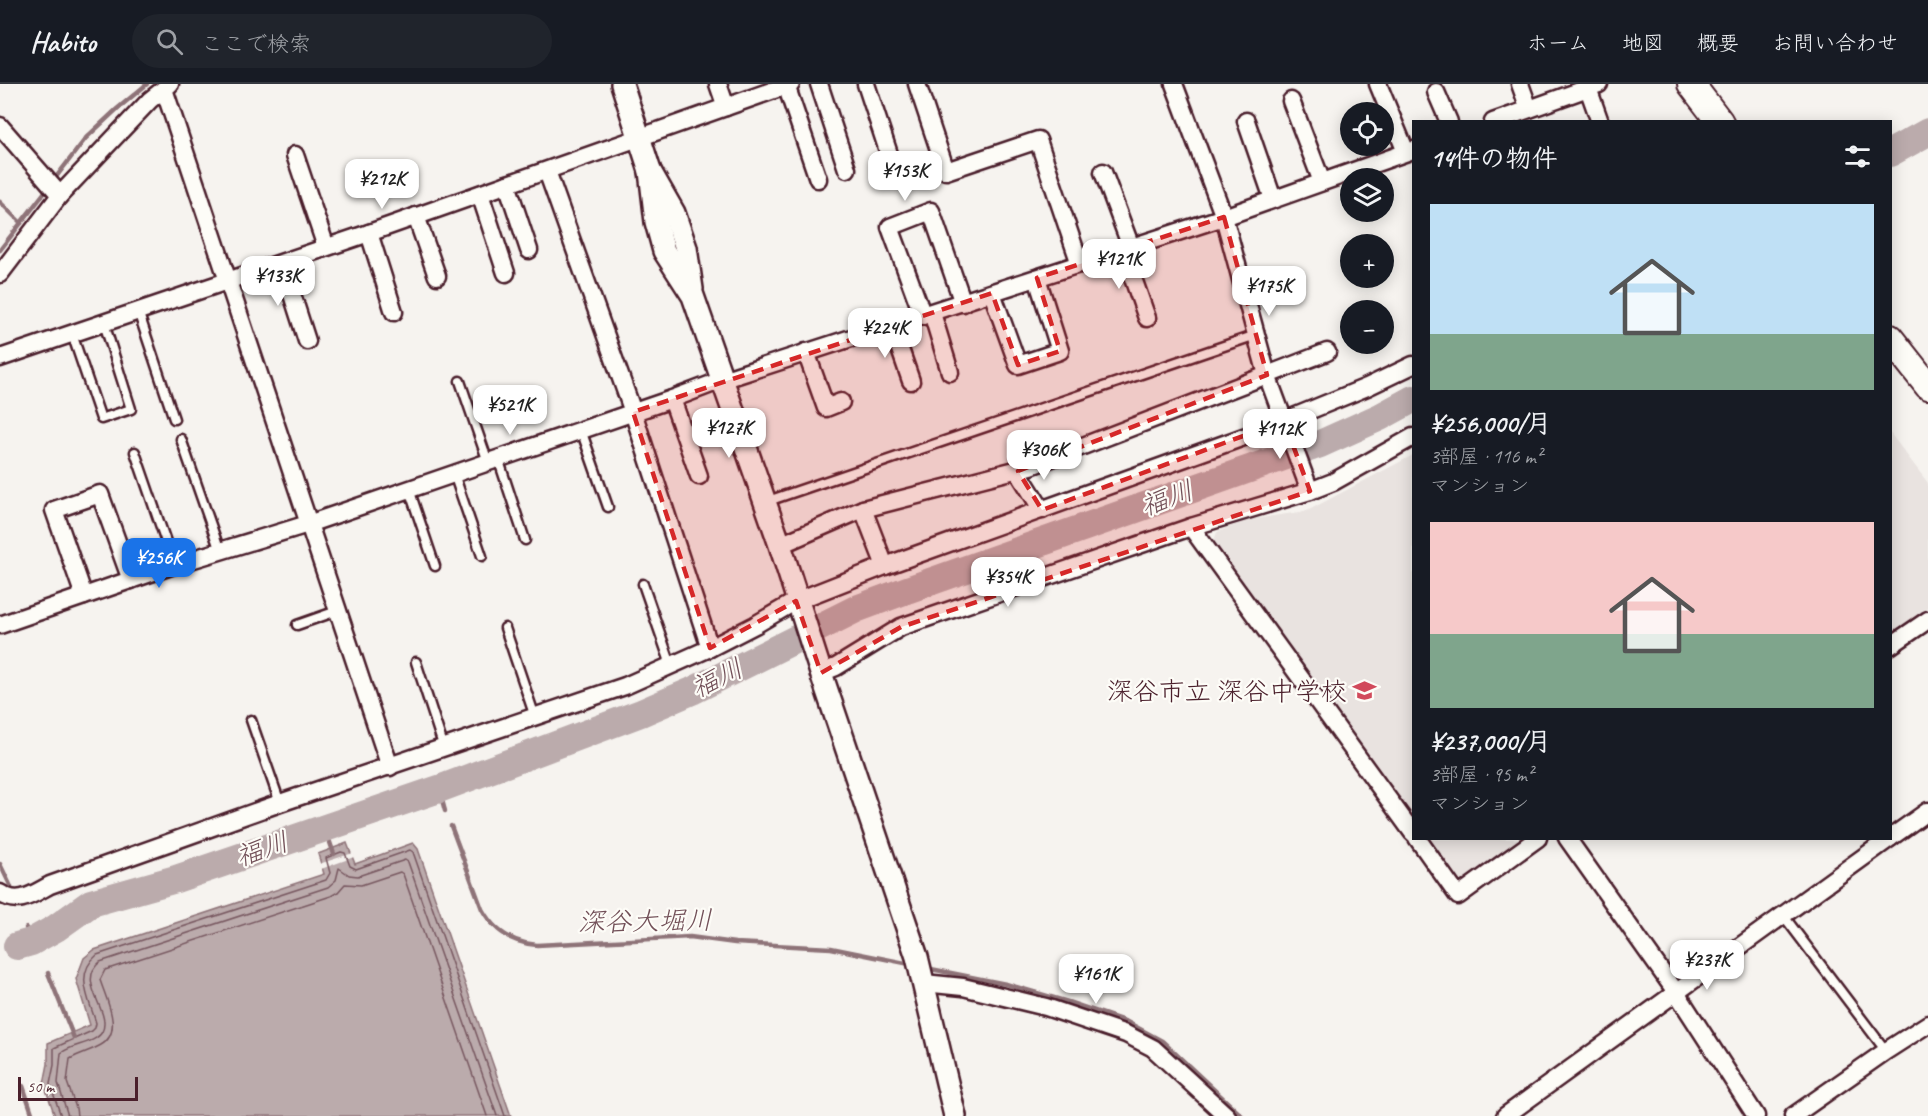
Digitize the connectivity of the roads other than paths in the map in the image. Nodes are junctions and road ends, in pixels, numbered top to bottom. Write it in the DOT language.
graph roads {
  1 [pos="622,84"];
  2 [pos="718,84"];
  3 [pos="819,84"];
  4 [pos="866,84"];
  5 [pos="917,84"];
  6 [pos="1174,84"];
  7 [pos="1378,84"];
  8 [pos="1520,84"];
  9 [pos="1691,84"];
  10 [pos="167,86"];
  11 [pos="780,86"];
  12 [pos="1594,86"];
  13 [pos="1436,92"];
  14 [pos="1291,101"];
  15 [pos="726,107"];
  16 [pos="1529,109"];
  17 [pos="1448,120"];
  18 [pos="1499,120"];
  19 [pos="1600,120"];
  20 [pos="1718,120"];
  21 [pos="1246,122"];
  22 [pos="0,126"];
  23 [pos="639,139"];
  24 [pos="1411,152"];
  25 [pos="889,154"];
  26 [pos="295,155"];
  27 [pos="847,169"];
  28 [pos="547,171"];
  29 [pos="1103,172"];
  30 [pos="818,179"];
  31 [pos="1322,182"];
  32 [pos="507,184"];
  33 [pos="480,194"];
  34 [pos="60,195"];
  35 [pos="1273,199"];
  36 [pos="416,216"];
  37 [pos="1224,216"];
  38 [pos="369,232"];
  39 [pos="326,247"];
  40 [pos="1127,248"];
  41 [pos="529,250"];
  42 [pos="282,262"];
  43 [pos="1080,264"];
  44 [pos="506,273"];
  45 [pos="0,274"];
  46 [pos="437,276"];
  47 [pos="1037,278"];
  48 [pos="228,281"];
  49 [pos="992,293"];
  50 [pos="963,303"];
  51 [pos="138,311"];
  52 [pos="394,312"];
  53 [pos="927,314"];
  54 [pos="1147,318"];
  55 [pos="104,323"];
  56 [pos="892,326"];
  57 [pos="72,334"];
  58 [pos="1256,335"];
  59 [pos="1892,340"];
  60 [pos="307,341"];
  61 [pos="806,352"];
  62 [pos="1327,352"];
  63 [pos="0,358"];
  64 [pos="1920,362"];
  65 [pos="1412,365"];
  66 [pos="950,372"];
  67 [pos="1267,375"];
  68 [pos="722,380"];
  69 [pos="460,381"];
  70 [pos="911,381"];
  71 [pos="1928,386"];
  72 [pos="672,399"];
  73 [pos="841,402"];
  74 [pos="633,412"];
  75 [pos="174,419"];
  76 [pos="1285,424"];
  77 [pos="581,430"];
  78 [pos="1412,438"];
  79 [pos="181,439"];
  80 [pos="135,452"];
  81 [pos="493,460"];
  82 [pos="1017,470"];
  83 [pos="454,474"];
  84 [pos="699,476"];
  85 [pos="1308,485"];
  86 [pos="409,489"];
  87 [pos="764,502"];
  88 [pos="608,507"];
  89 [pos="863,509"];
  90 [pos="1042,510"];
  91 [pos="308,524"];
  92 [pos="1191,527"];
  93 [pos="525,540"];
  94 [pos="780,545"];
  95 [pos="220,551"];
  96 [pos="482,556"];
  97 [pos="174,565"];
  98 [pos="435,566"];
  99 [pos="885,566"];
  100 [pos="131,580"];
  101 [pos="644,584"];
  102 [pos="84,596"];
  103 [pos="798,605"];
  104 [pos="337,611"];
  105 [pos="1928,620"];
  106 [pos="0,624"];
  107 [pos="297,625"];
  108 [pos="506,628"];
  109 [pos="1892,645"];
  110 [pos="710,648"];
  111 [pos="416,662"];
  112 [pos="671,665"];
  113 [pos="819,667"];
  114 [pos="535,717"];
  115 [pos="251,720"];
  116 [pos="444,748"];
  117 [pos="390,767"];
  118 [pos="280,803"];
  119 [pos="1928,811"];
  120 [pos="1412,832"];
  121 [pos="1892,836"];
  122 [pos="1418,840"];
  123 [pos="1535,840"];
  124 [pos="1568,840"];
  125 [pos="1886,840"];
  126 [pos="0,893"];
  127 [pos="1783,915"];
  128 [pos="924,983"];
  129 [pos="1676,992"];
  130 [pos="1928,1024"];
  131 [pos="1886,1051"];
  132 [pos="955,1116"];
  133 [pos="1227,1116"];
  134 [pos="1504,1116"];
  135 [pos="1756,1116"];
  136 [pos="1792,1116"];
  1 -- 23 [label="street"];
  2 -- 15 [label="street"];
  3 -- 27 [label="street"];
  4 -- 25 [label="street"];
  5 -- 43 [label="street"];
  6 -- 37 [label="street"];
  7 -- 24 [label="street"];
  8 -- 16 [label="street"];
  9 -- 20 [label="main road"];
  10 -- 34 [label="street"];
  10 -- 48 [label="street"];
  11 -- 15 [label="street"];
  11 -- 30 [label="street"];
  12 -- 16 [label="street"];
  12 -- 19 [label="street"];
  13 -- 17 [label="street"];
  14 -- 31 [label="street"];
  15 -- 23 [label="street"];
  16 -- 18 [label="street"];
  21 -- 35 [label="street"];
  22 -- 34 [label="street"];
  23 -- 28 [label="street"];
  23 -- 68 [label="street"];
  24 -- 31 [label="street"];
  26 -- 39 [label="street"];
  28 -- 32 [label="street"];
  28 -- 74 [label="street"];
  29 -- 40 [label="street"];
  31 -- 35 [label="street"];
  32 -- 33 [label="street"];
  32 -- 41 [label="street"];
  33 -- 36 [label="street"];
  33 -- 44 [label="street"];
  34 -- 45 [label="street"];
  35 -- 37 [label="street"];
  36 -- 38 [label="street"];
  36 -- 46 [label="street"];
  37 -- 40 [label="street"];
  37 -- 58 [label="street"];
  38 -- 39 [label="street"];
  38 -- 52 [label="street"];
  39 -- 42 [label="street"];
  40 -- 43 [label="street"];
  40 -- 54 [label="street"];
  42 -- 48 [label="street"];
  42 -- 60 [label="street"];
  43 -- 47 [label="street"];
  47 -- 49 [label="street"];
  47 -- 49 [label="street"];
  48 -- 51 [label="street"];
  48 -- 91 [label="street"];
  49 -- 50 [label="street"];
  50 -- 53 [label="street"];
  50 -- 53 [label="street"];
  51 -- 55 [label="street"];
  51 -- 75 [label="lane"];
  53 -- 56 [label="street"];
  53 -- 66 [label="street"];
  55 -- 57 [label="street"];
  55 -- 57 [label="lane"];
  56 -- 61 [label="street"];
  56 -- 70 [label="street"];
  57 -- 63 [label="street"];
  58 -- 67 [label="street"];
  58 -- 87 [label="lane"];
  59 -- 64 [label="main road"];
  61 -- 68 [label="street"];
  61 -- 73 [label="street"];
  62 -- 67 [label="street"];
  64 -- 71 [label="main road"];
  65 -- 76 [label="street"];
  67 -- 76 [label="street"];
  67 -- 82 [label="street"];
  68 -- 72 [label="street"];
  68 -- 87 [label="street"];
  69 -- 81 [label="lane"];
  72 -- 74 [label="street"];
  72 -- 84 [label="street"];
  74 -- 77 [label="street"];
  74 -- 110 [label="street"];
  76 -- 85 [label="street"];
  76 -- 90 [label="street"];
  77 -- 81 [label="street"];
  77 -- 88 [label="lane"];
  78 -- 85 [label="street"];
  79 -- 95 [label="lane"];
  80 -- 97 [label="lane"];
  81 -- 83 [label="street"];
  81 -- 93 [label="lane"];
  82 -- 89 [label="street"];
  82 -- 90 [label="street"];
  83 -- 86 [label="street"];
  83 -- 96 [label="lane"];
  85 -- 92 [label="street"];
  86 -- 91 [label="street"];
  86 -- 98 [label="lane"];
  87 -- 94 [label="street"];
  89 -- 94 [label="street"];
  89 -- 99 [label="street"];
  90 -- 99 [label="street"];
  91 -- 95 [label="street"];
  91 -- 104 [label="street"];
  92 -- 113 [label="street"];
  92 -- 120 [label="street"];
  94 -- 103 [label="street"];
  95 -- 97 [label="street"];
  97 -- 100 [label="street"];
  99 -- 103 [label="street"];
  100 -- 102 [label="street"];
  100 -- 102 [label="street"];
  101 -- 112 [label="lane"];
  102 -- 106 [label="street"];
  103 -- 110 [label="street"];
  103 -- 113 [label="street"];
  104 -- 107 [label="lane"];
  104 -- 117 [label="street"];
  105 -- 109 [label="street"];
  108 -- 114 [label="lane"];
  110 -- 112 [label="street"];
  111 -- 116 [label="lane"];
  112 -- 114 [label="street"];
  113 -- 128 [label="street"];
  114 -- 116 [label="street"];
  115 -- 118 [label="lane"];
  116 -- 117 [label="street"];
  117 -- 118 [label="street"];
  118 -- 126 [label="street"];
  119 -- 121 [label="street"];
  122 -- 123 [label="street"];
  124 -- 129 [label="street"];
  125 -- 127 [label="street"];
  127 -- 129 [label="street"];
  127 -- 131 [label="lane"];
  128 -- 132 [label="street"];
  128 -- 133 [label="street"];
  129 -- 134 [label="street"];
  129 -- 135 [label="street"];
  130 -- 131 [label="street"];
  131 -- 136 [label="street"];
}
